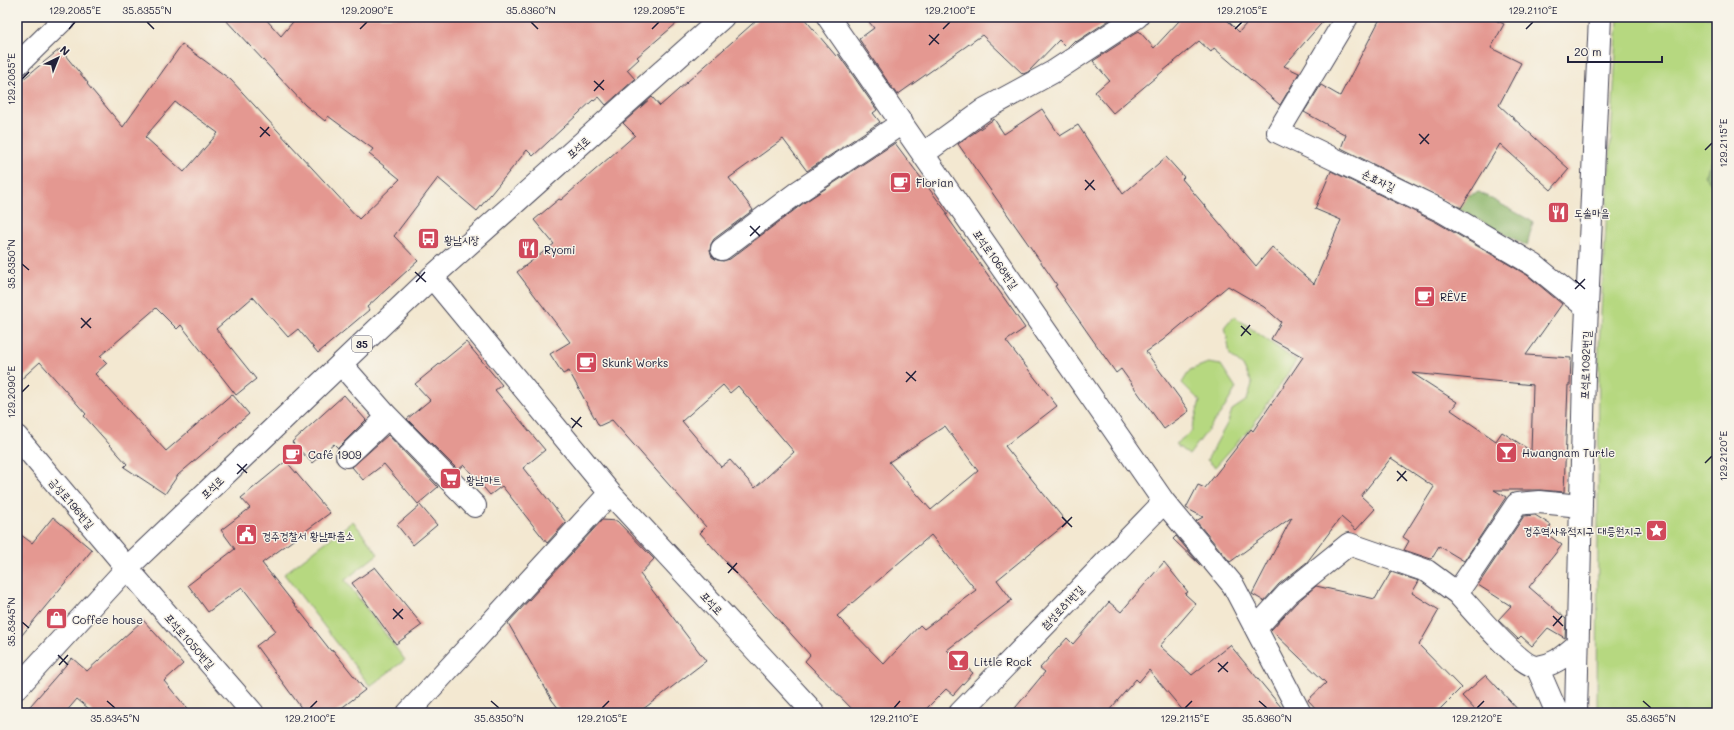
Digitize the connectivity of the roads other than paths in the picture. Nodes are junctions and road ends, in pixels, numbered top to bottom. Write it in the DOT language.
graph roads {
  1 [pos="66,17"];
  2 [pos="723,17"];
  3 [pos="828,17"];
  4 [pos="1137,17"];
  5 [pos="1348,17"];
  6 [pos="1600,17"];
  7 [pos="17,65"];
  8 [pos="902,123"];
  9 [pos="923,154"];
  10 [pos="722,249"];
  11 [pos="432,277"];
  12 [pos="1587,308"];
  13 [pos="341,364"];
  14 [pos="388,417"];
  15 [pos="17,437"];
  16 [pos="347,456"];
  17 [pos="610,493"];
  18 [pos="1164,502"];
  19 [pos="475,506"];
  20 [pos="1581,506"];
  21 [pos="127,568"];
  22 [pos="1457,593"];
  23 [pos="1256,628"];
  24 [pos="1577,645"];
  25 [pos="1537,667"];
  26 [pos="17,688"];
  27 [pos="252,713"];
  28 [pos="408,713"];
  29 [pos="814,713"];
  30 [pos="960,713"];
  31 [pos="1300,713"];
  32 [pos="1557,713"];
  33 [pos="1576,713"];
  1 -- 7 [label="street"];
  2 -- 11 [label="street, 포석로 / 35"];
  3 -- 8 [label="street, 포석로1068번길"];
  4 -- 9 [label="street"];
  5 -- 12 [label="street, 손효자길"];
  6 -- 12 [label="street, 포석로1092번길"];
  8 -- 9 [label="street, 포석로1068번길"];
  8 -- 10 [label="street"];
  9 -- 18 [label="street, 포석로1068번길"];
  11 -- 13 [label="street, 포석로 / 35"];
  11 -- 17 [label="street, 포석로"];
  12 -- 20 [label="street, 포석로1092번길"];
  13 -- 14 [label="street"];
  13 -- 21 [label="street, 포석로 / 35"];
  14 -- 16 [label="street"];
  14 -- 19 [label="street"];
  15 -- 21 [label="street, 금성로196번길"];
  17 -- 28 [label="street"];
  17 -- 29 [label="street, 포석로"];
  18 -- 23 [label="street, 포석로1068번길"];
  18 -- 30 [label="street, 첨성로81번길"];
  20 -- 22 [label="street"];
  20 -- 24 [label="street, 포석로1092번길"];
  21 -- 26 [label="street, 포석로 / 35"];
  21 -- 27 [label="street, 포석로1050번길"];
  22 -- 23 [label="street"];
  22 -- 25 [label="street"];
  23 -- 31 [label="street, 포석로1068번길"];
  24 -- 25 [label="street"];
  24 -- 33 [label="street, 포석로1092번길"];
  25 -- 32 [label="street"];
}
